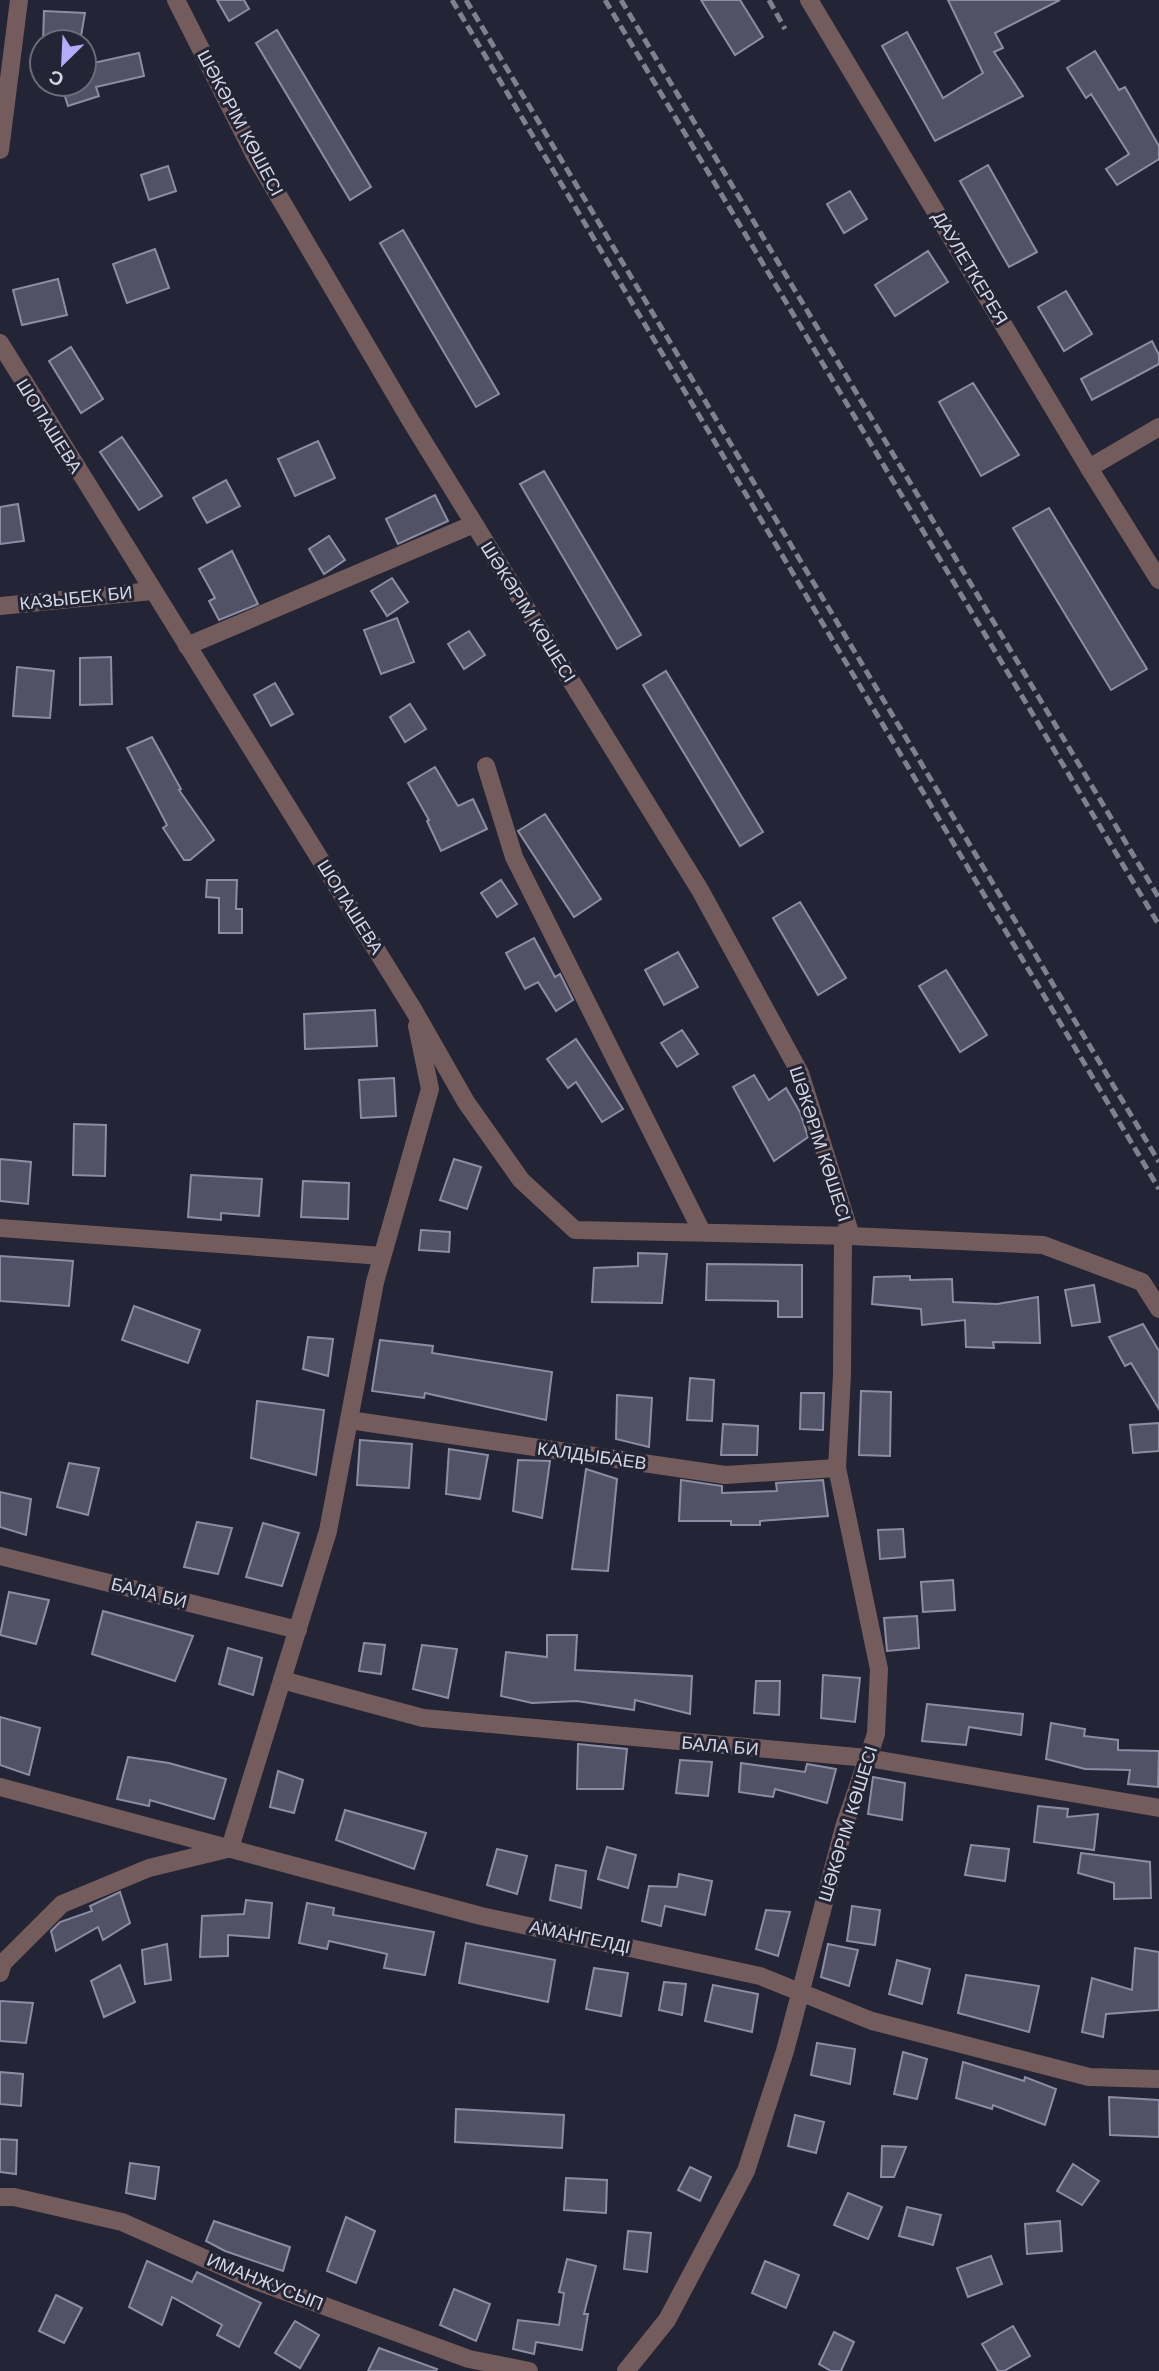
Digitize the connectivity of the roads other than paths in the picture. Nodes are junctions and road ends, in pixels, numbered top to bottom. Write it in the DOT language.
graph roads {
  1 [pos="19,0"];
  2 [pos="176,0"];
  3 [pos="809,0"];
  4 [pos="0,150"];
  5 [pos="0,343"];
  6 [pos="1159,428"];
  7 [pos="1089,468"];
  8 [pos="474,524"];
  9 [pos="1152,551"];
  10 [pos="1159,580"];
  11 [pos="152,591"];
  12 [pos="0,606"];
  13 [pos="187,646"];
  14 [pos="486,766"];
  15 [pos="413,1009"];
  16 [pos="0,1228"];
  17 [pos="702,1232"];
  18 [pos="847,1236"];
  19 [pos="382,1256"];
  20 [pos="1159,1309"];
  21 [pos="349,1420"];
  22 [pos="836,1468"];
  23 [pos="0,1556"];
  24 [pos="298,1630"];
  25 [pos="282,1680"];
  26 [pos="867,1758"];
  27 [pos="0,1787"];
  28 [pos="1159,1808"];
  29 [pos="230,1848"];
  30 [pos="1,1966"];
  31 [pos="799,1991"];
  32 [pos="1159,2079"];
  33 [pos="0,2197"];
  34 [pos="529,2371"];
  35 [pos="626,2371"];
  1 -- 4 [label="street"];
  2 -- 8 [label="street, ШӘКӘРІМ КӨШЕСІ"];
  3 -- 7 [label="street, ДАУЛЕТКЕРЕЯ"];
  5 -- 11 [label="street, ШОПАШЕВА"];
  6 -- 7 [label="street"];
  7 -- 9 [label="street, ДАУЛЕТКЕРЕЯ"];
  8 -- 13 [label="street"];
  8 -- 18 [label="street, ШӘКӘРІМ КӨШЕСІ"];
  9 -- 10 [label="street, ДАУЛЕТКЕРЕЯ"];
  11 -- 12 [label="street, КАЗЫБЕК БИ"];
  11 -- 13 [label="street, ШОПАШЕВА"];
  13 -- 15 [label="street, ШОПАШЕВА"];
  14 -- 17 [label="street"];
  15 -- 17 [label="street, ШОПАШЕВА"];
  15 -- 19 [label="street"];
  16 -- 19 [label="street"];
  17 -- 18 [label="street, ШОПАШЕВА"];
  18 -- 20 [label="street, ШОПАШЕВА"];
  18 -- 22 [label="street, ШӘКӘРІМ КӨШЕСІ"];
  19 -- 21 [label="street"];
  21 -- 22 [label="street, КАЛДЫБАЕВ"];
  21 -- 24 [label="street"];
  22 -- 26 [label="street, ШӘКӘРІМ КӨШЕСІ"];
  23 -- 24 [label="street, БАЛА БИ"];
  24 -- 25 [label="street"];
  25 -- 26 [label="street, БАЛА БИ"];
  25 -- 29 [label="street"];
  26 -- 28 [label="street, БАЛА БИ"];
  26 -- 31 [label="street, ШӘКӘРІМ КӨШЕСІ"];
  27 -- 29 [label="street, АМАНГЕЛДІ"];
  29 -- 30 [label="street"];
  29 -- 31 [label="street, АМАНГЕЛДІ"];
  31 -- 32 [label="street, АМАНГЕЛДІ"];
  31 -- 35 [label="street, ШӘКӘРІМ КӨШЕСІ"];
  33 -- 34 [label="street, ИМАНЖУСЫП"];
}
